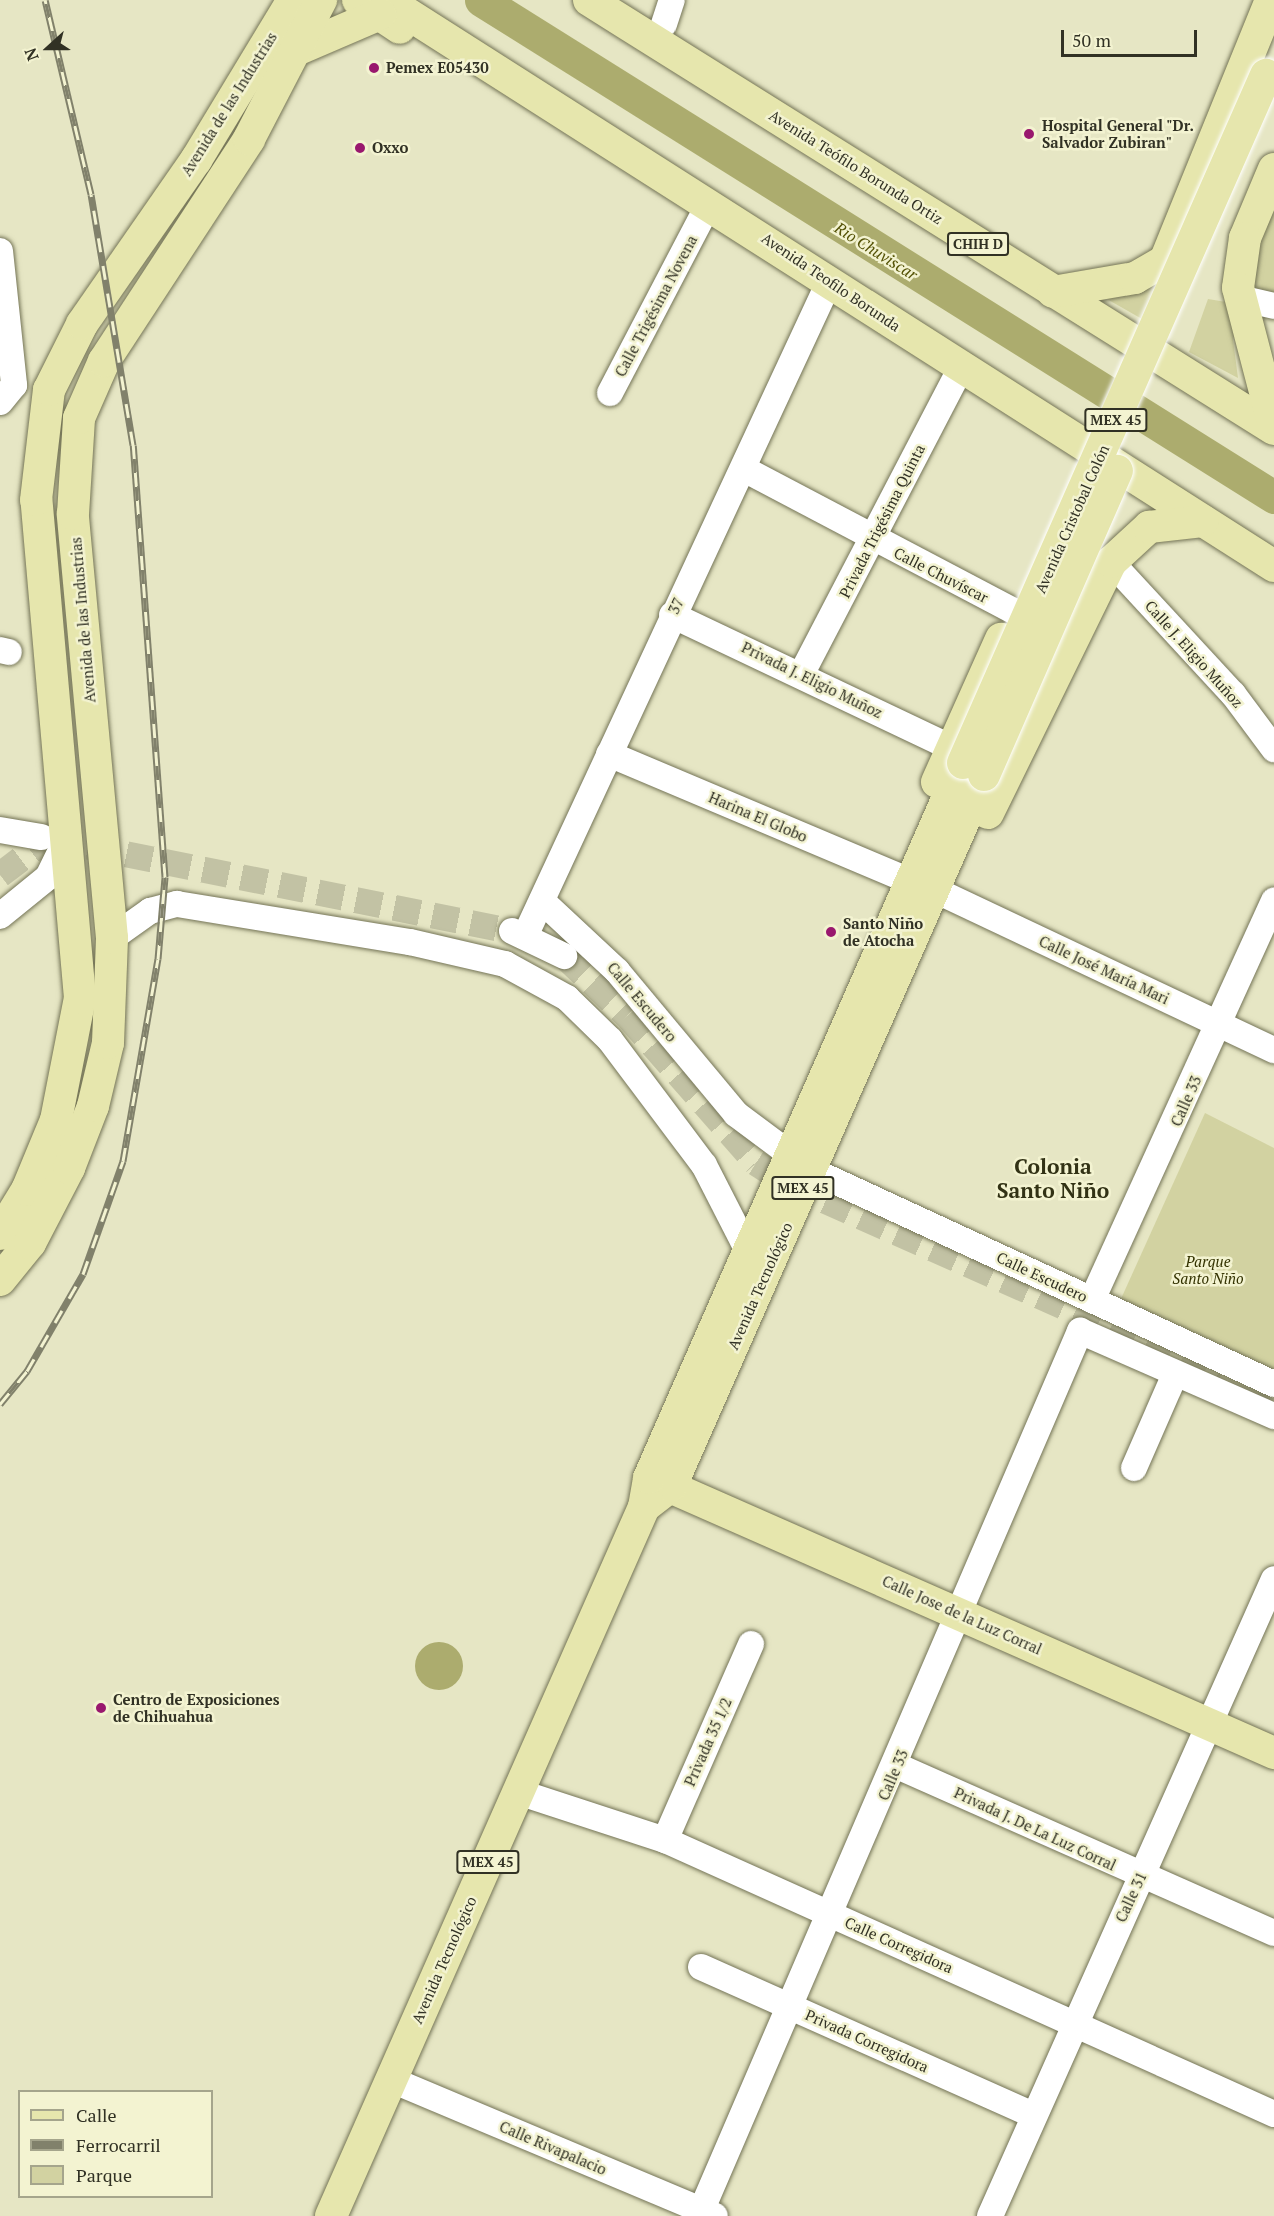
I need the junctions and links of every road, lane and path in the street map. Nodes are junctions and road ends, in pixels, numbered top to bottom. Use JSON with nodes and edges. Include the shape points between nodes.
{"nodes":[{"id":1,"x":321,"y":0,"type":"edge"},
{"id":2,"x":590,"y":0,"type":"edge"},
{"id":3,"x":629,"y":0,"type":"edge"},
{"id":4,"x":1272,"y":0,"type":"edge"},
{"id":5,"x":288,"y":4,"type":"edge"},
{"id":6,"x":379,"y":7,"type":"edge"},
{"id":7,"x":668,"y":12,"type":"edge"},
{"id":8,"x":294,"y":51,"type":"junction"},
{"id":9,"x":1270,"y":65,"type":"edge"},
{"id":10,"x":1274,"y":113,"type":"edge"},
{"id":11,"x":778,"y":117,"type":"junction"},
{"id":12,"x":1274,"y":169,"type":"edge"},
{"id":13,"x":701,"y":219,"type":"junction"},
{"id":14,"x":793,"y":256,"type":"junction"},
{"id":15,"x":1,"y":264,"type":"edge"},
{"id":16,"x":830,"y":280,"type":"junction"},
{"id":17,"x":1053,"y":292,"type":"junction"},
{"id":18,"x":1240,"y":298,"type":"junction"},
{"id":19,"x":1274,"y":306,"type":"edge"},
{"id":20,"x":960,"y":369,"type":"junction"},
{"id":21,"x":610,"y":393,"type":"dead end"},
{"id":22,"x":0,"y":402,"type":"edge"},
{"id":23,"x":1274,"y":427,"type":"edge"},
{"id":24,"x":1085,"y":445,"type":"junction"},
{"id":25,"x":744,"y":469,"type":"junction"},
{"id":26,"x":1203,"y":520,"type":"junction"},
{"id":27,"x":872,"y":541,"type":"junction"},
{"id":28,"x":1111,"y":562,"type":"junction"},
{"id":29,"x":1274,"y":567,"type":"edge"},
{"id":30,"x":1013,"y":611,"type":"junction"},
{"id":31,"x":672,"y":615,"type":"junction"},
{"id":32,"x":802,"y":673,"type":"junction"},
{"id":33,"x":1274,"y":749,"type":"edge"},
{"id":34,"x":609,"y":754,"type":"junction"},
{"id":35,"x":966,"y":762,"type":"junction"},
{"id":36,"x":0,"y":830,"type":"edge"},
{"id":37,"x":55,"y":835,"type":"junction"},
{"id":38,"x":924,"y":877,"type":"junction"},
{"id":39,"x":1274,"y":900,"type":"edge"},
{"id":40,"x":542,"y":901,"type":"junction"},
{"id":41,"x":0,"y":916,"type":"edge"},
{"id":42,"x":112,"y":938,"type":"junction"},
{"id":43,"x":564,"y":956,"type":"tunnel mouth"},
{"id":44,"x":1221,"y":1024,"type":"junction"},
{"id":45,"x":1274,"y":1050,"type":"edge"},
{"id":46,"x":801,"y":1163,"type":"junction"},
{"id":47,"x":0,"y":1234,"type":"edge"},
{"id":48,"x":748,"y":1251,"type":"junction"},
{"id":49,"x":0,"y":1280,"type":"edge"},
{"id":50,"x":1092,"y":1300,"type":"junction"},
{"id":51,"x":1175,"y":1374,"type":"junction"},
{"id":52,"x":1220,"y":1376,"type":"tunnel mouth"},
{"id":53,"x":1274,"y":1384,"type":"edge"},
{"id":54,"x":1274,"y":1401,"type":"edge"},
{"id":55,"x":1274,"y":1416,"type":"edge"},
{"id":56,"x":1134,"y":1468,"type":"dead end"},
{"id":57,"x":655,"y":1490,"type":"junction"},
{"id":58,"x":1274,"y":1579,"type":"edge"},
{"id":59,"x":961,"y":1615,"type":"junction"},
{"id":60,"x":751,"y":1644,"type":"dead end"},
{"id":61,"x":1210,"y":1725,"type":"junction"},
{"id":62,"x":1274,"y":1753,"type":"edge"},
{"id":63,"x":897,"y":1766,"type":"junction"},
{"id":64,"x":518,"y":1792,"type":"junction"},
{"id":65,"x":665,"y":1840,"type":"junction"},
{"id":66,"x":1140,"y":1877,"type":"junction"},
{"id":67,"x":832,"y":1915,"type":"junction"},
{"id":68,"x":1274,"y":1932,"type":"edge"},
{"id":69,"x":701,"y":1966,"type":"dead end"},
{"id":70,"x":792,"y":2008,"type":"junction"},
{"id":71,"x":1074,"y":2022,"type":"junction"},
{"id":72,"x":392,"y":2080,"type":"junction"},
{"id":73,"x":1274,"y":2114,"type":"edge"},
{"id":74,"x":1034,"y":2115,"type":"junction"},
{"id":75,"x":705,"y":2214,"type":"edge"},
{"id":76,"x":331,"y":2216,"type":"edge"},
{"id":77,"x":990,"y":2216,"type":"edge"}],
"edges":[{"from":1,"to":8,"type":"main road","name":"Avenida de las Industrias"},
{"from":2,"to":11,"type":"main road","name":"Avenida Teófilo Borunda Ortiz","number":"CHIH D"},
{"from":3,"to":7,"type":"main road"},
{"from":4,"to":17,"type":"main road","via":[[1165,261],[1141,277]]},
{"from":5,"to":37,"type":"main road","name":"Avenida de las Industrias","via":[[196,160],[82,324],[49,390],[36,500]]},
{"from":6,"to":8,"type":"main road"},
{"from":6,"to":13,"type":"main road"},
{"from":6,"to":14,"type":"main road","name":"Avenida Teofilo Borunda"},
{"from":7,"to":11,"type":"main road"},
{"from":8,"to":42,"type":"main road","name":"Avenida de las Industrias","via":[[249,139],[104,360],[79,418],[74,514]]},
{"from":9,"to":35,"type":"main road","name":"Avenida Cristobal Colón","number":"MEX 45","bridge":true},
{"from":10,"to":35,"type":"main road","name":"Avenida Cristobal Colón","number":"MEX 45","bridge":true},
{"from":11,"to":17,"type":"main road","name":"Avenida Teófilo Borunda Ortiz","number":"CHIH D"},
{"from":12,"to":18,"type":"main road","via":[[1245,238]]},
{"from":13,"to":14,"type":"main road","via":[[758,249]]},
{"from":13,"to":21,"type":"street","name":"Calle Trigésima Novena"},
{"from":14,"to":16,"type":"main road","name":"Avenida Teofilo Borunda"},
{"from":15,"to":22,"type":"street","via":[[14,386]]},
{"from":16,"to":20,"type":"main road","name":"Avenida Teofilo Borunda"},
{"from":16,"to":25,"type":"street","name":"37"},
{"from":17,"to":23,"type":"main road","name":"Avenida Teófilo Borunda Ortiz","number":"CHIH D"},
{"from":18,"to":19,"type":"street"},
{"from":18,"to":23,"type":"main road"},
{"from":20,"to":24,"type":"main road","name":"Avenida Teofilo Borunda"},
{"from":20,"to":27,"type":"street","name":"Privada Trigésima Quinta"},
{"from":24,"to":26,"type":"main road","name":"Avenida Teofilo Borunda"},
{"from":24,"to":30,"type":"main road"},
{"from":25,"to":27,"type":"street","name":"Calle Chuvíscar"},
{"from":25,"to":31,"type":"street","name":"37"},
{"from":26,"to":28,"type":"main road","via":[[1149,527]]},
{"from":26,"to":29,"type":"main road","name":"Avenida Teofilo Borunda"},
{"from":27,"to":30,"type":"street","name":"Calle Chuvíscar"},
{"from":27,"to":32,"type":"street","name":"Privada Trigésima Quinta"},
{"from":28,"to":33,"type":"street","name":"Calle J. Eligio Muñoz","via":[[1233,694]]},
{"from":28,"to":38,"type":"main road","via":[[977,835]]},
{"from":30,"to":35,"type":"main road"},
{"from":31,"to":32,"type":"street","name":"Privada J. Eligio Muñoz"},
{"from":31,"to":34,"type":"street","name":"37"},
{"from":32,"to":35,"type":"street","name":"Privada J. Eligio Muñoz"},
{"from":34,"to":38,"type":"street","name":"Harina El Globo"},
{"from":34,"to":40,"type":"street","name":"37"},
{"from":35,"to":38,"type":"main road","name":"Avenida Cristobal Colón","number":"MEX 45"},
{"from":35,"to":38,"type":"main road","via":[[918,824]]},
{"from":36,"to":37,"type":"street"},
{"from":37,"to":41,"type":"street","via":[[48,877]]},
{"from":37,"to":47,"type":"main road","name":"Avenida de las Industrias","via":[[80,998],[74,1045],[56,1120],[27,1190]]},
{"from":38,"to":44,"type":"street","name":"Calle José María Mari"},
{"from":38,"to":46,"type":"main road","name":"Avenida Tecnológico","number":"MEX 45"},
{"from":39,"to":44,"type":"street","name":"Calle 33"},
{"from":40,"to":43,"type":"street","name":"37","via":[[519,932]]},
{"from":40,"to":46,"type":"street","name":"Calle Escudero","via":[[617,971],[736,1114]]},
{"from":42,"to":48,"type":"street","via":[[150,911],[177,904],[410,942],[505,964],[567,998],[609,1040],[704,1165]]},
{"from":42,"to":49,"type":"main road","name":"Avenida de las Industrias","via":[[108,1042],[93,1106],[47,1212]]},
{"from":44,"to":45,"type":"street","name":"Calle José María Mari"},
{"from":44,"to":50,"type":"street","name":"Calle 33"},
{"from":46,"to":48,"type":"main road","name":"Avenida Tecnológico","number":"MEX 45"},
{"from":46,"to":50,"type":"street","name":"Calle Escudero"},
{"from":46,"to":57,"type":"main road","name":"Avenida Tecnológico","number":"MEX 45"},
{"from":48,"to":57,"type":"main road","name":"Avenida Tecnológico","number":"MEX 45"},
{"from":50,"to":53,"type":"street","name":"Calle Escudero"},
{"from":51,"to":55,"type":"street"},
{"from":51,"to":56,"type":"street"},
{"from":51,"to":59,"type":"street","name":"Calle 33","via":[[1080,1331]]},
{"from":52,"to":54,"type":"street"},
{"from":57,"to":59,"type":"main road","name":"Calle Jose de la Luz Corral"},
{"from":57,"to":64,"type":"main road","name":"Avenida Tecnológico","number":"MEX 45"},
{"from":58,"to":61,"type":"street","name":"Calle 31"},
{"from":59,"to":61,"type":"main road","name":"Calle Jose de la Luz Corral"},
{"from":59,"to":63,"type":"street","name":"Calle 33"},
{"from":60,"to":65,"type":"street","name":"Privada 35 1/2"},
{"from":61,"to":62,"type":"main road","name":"Calle Jose de la Luz Corral"},
{"from":61,"to":66,"type":"street","name":"Calle 31"},
{"from":63,"to":66,"type":"street","name":"Privada J. De La Luz Corral"},
{"from":63,"to":67,"type":"street","name":"Calle 33"},
{"from":64,"to":65,"type":"street","name":"Calle Corregidora"},
{"from":64,"to":72,"type":"main road","name":"Avenida Tecnológico","number":"MEX 45"},
{"from":65,"to":67,"type":"street","name":"Calle Corregidora"},
{"from":66,"to":68,"type":"street","name":"Privada J. De La Luz Corral"},
{"from":66,"to":71,"type":"street","name":"Calle 31"},
{"from":67,"to":70,"type":"street","name":"Calle 33"},
{"from":67,"to":71,"type":"street","name":"Calle Corregidora"},
{"from":69,"to":70,"type":"street","name":"Privada Corregidora"},
{"from":70,"to":74,"type":"street","name":"Privada Corregidora"},
{"from":70,"to":75,"type":"street","name":"Calle 33"},
{"from":71,"to":73,"type":"street","name":"Calle Corregidora"},
{"from":71,"to":74,"type":"street","name":"Calle 31"},
{"from":72,"to":75,"type":"street","name":"Calle Rivapalacio"},
{"from":72,"to":76,"type":"main road","name":"Avenida Tecnológico","number":"MEX 45"},
{"from":74,"to":77,"type":"street","name":"Calle 31"}]}
